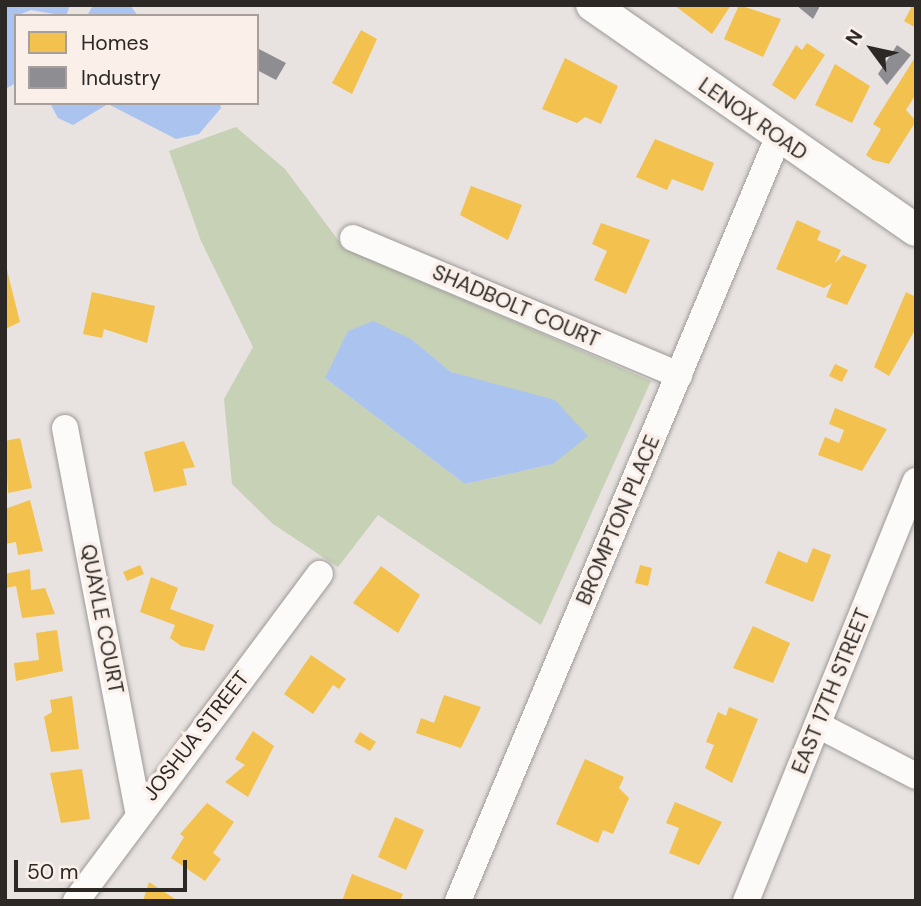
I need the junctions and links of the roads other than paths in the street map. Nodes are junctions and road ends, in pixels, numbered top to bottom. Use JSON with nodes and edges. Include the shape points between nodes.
{"nodes":[{"id":1,"x":592,"y":5,"type":"edge"},
{"id":2,"x":778,"y":138,"type":"junction"},
{"id":3,"x":916,"y":230,"type":"edge"},
{"id":4,"x":353,"y":237,"type":"dead end"},
{"id":5,"x":679,"y":375,"type":"junction"},
{"id":6,"x":65,"y":428,"type":"dead end"},
{"id":7,"x":916,"y":481,"type":"edge"},
{"id":8,"x":320,"y":574,"type":"dead end"},
{"id":9,"x":818,"y":725,"type":"junction"},
{"id":10,"x":916,"y":776,"type":"edge"},
{"id":11,"x":138,"y":811,"type":"junction"},
{"id":12,"x":76,"y":901,"type":"edge"},
{"id":13,"x":458,"y":901,"type":"edge"},
{"id":14,"x":746,"y":901,"type":"edge"}],
"edges":[{"from":1,"to":2,"type":"street","name":"LENOX ROAD"},
{"from":2,"to":3,"type":"street","name":"LENOX ROAD"},
{"from":2,"to":5,"type":"street","name":"BROMPTON PLACE"},
{"from":4,"to":5,"type":"street","name":"SHADBOLT COURT"},
{"from":5,"to":13,"type":"street","name":"BROMPTON PLACE"},
{"from":6,"to":11,"type":"street","name":"QUAYLE COURT"},
{"from":7,"to":9,"type":"street","name":"EAST 17TH STREET"},
{"from":8,"to":11,"type":"street","name":"JOSHUA STREET"},
{"from":9,"to":10,"type":"street"},
{"from":9,"to":14,"type":"street","name":"EAST 17TH STREET"},
{"from":11,"to":12,"type":"street","name":"JOSHUA STREET"}]}
